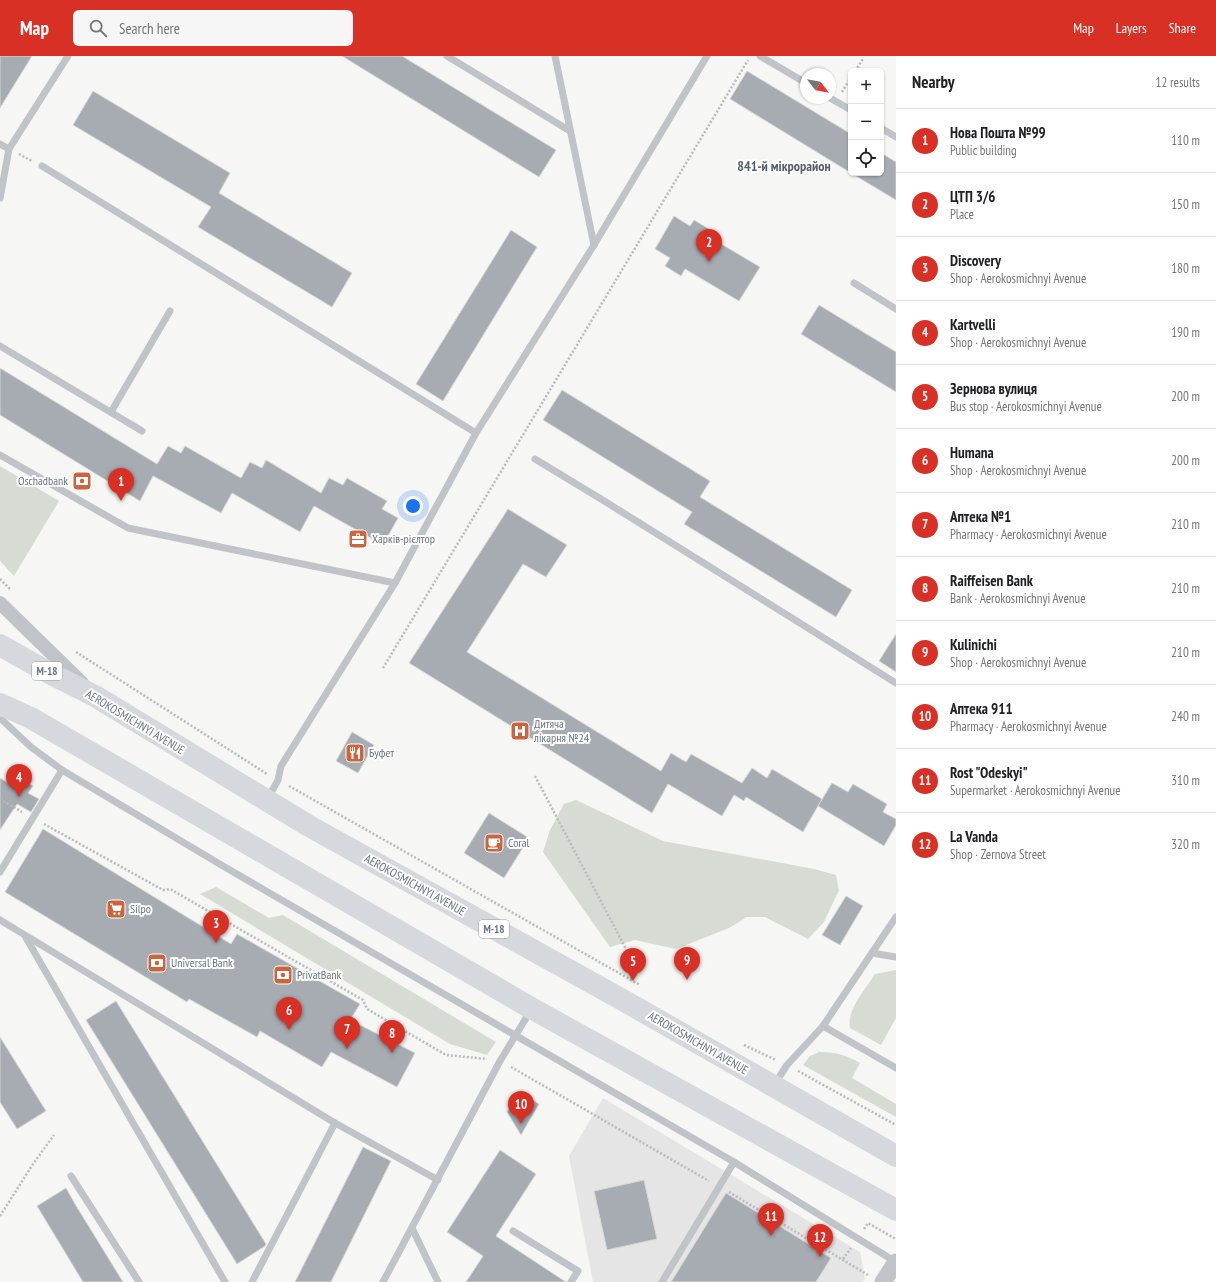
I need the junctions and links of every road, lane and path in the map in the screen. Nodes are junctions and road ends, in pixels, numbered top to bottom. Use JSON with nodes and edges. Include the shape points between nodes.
{"nodes":[{"id":1,"x":68,"y":56,"type":"edge"},
{"id":2,"x":447,"y":56,"type":"edge"},
{"id":3,"x":555,"y":56,"type":"edge"},
{"id":4,"x":707,"y":56,"type":"edge"},
{"id":5,"x":750,"y":56,"type":"edge"},
{"id":6,"x":760,"y":56,"type":"edge"},
{"id":7,"x":863,"y":59,"type":"dead end"},
{"id":8,"x":857,"y":68,"type":"edge"},
{"id":9,"x":800,"y":79,"type":"edge"},
{"id":10,"x":848,"y":82,"type":"edge"},
{"id":11,"x":840,"y":94,"type":"dead end"},
{"id":12,"x":836,"y":101,"type":"edge"},
{"id":13,"x":848,"y":108,"type":"edge"},
{"id":14,"x":884,"y":130,"type":"edge"},
{"id":15,"x":570,"y":131,"type":"junction"},
{"id":16,"x":896,"y":138,"type":"edge"},
{"id":17,"x":0,"y":144,"type":"edge"},
{"id":18,"x":9,"y":149,"type":"junction"},
{"id":19,"x":42,"y":166,"type":"joint"},
{"id":20,"x":0,"y":198,"type":"edge"},
{"id":21,"x":594,"y":245,"type":"junction"},
{"id":22,"x":854,"y":283,"type":"dead end"},
{"id":23,"x":896,"y":309,"type":"edge"},
{"id":24,"x":170,"y":311,"type":"dead end"},
{"id":25,"x":0,"y":346,"type":"edge"},
{"id":26,"x":111,"y":412,"type":"junction"},
{"id":27,"x":142,"y":431,"type":"dead end"},
{"id":28,"x":476,"y":433,"type":"junction"},
{"id":29,"x":0,"y":455,"type":"edge"},
{"id":30,"x":534,"y":459,"type":"dead end"},
{"id":31,"x":0,"y":579,"type":"edge"},
{"id":32,"x":395,"y":583,"type":"junction"},
{"id":33,"x":14,"y":593,"type":"dead end"},
{"id":34,"x":0,"y":603,"type":"edge"},
{"id":35,"x":0,"y":645,"type":"edge"},
{"id":36,"x":72,"y":649,"type":"dead end"},
{"id":37,"x":383,"y":668,"type":"dead end"},
{"id":38,"x":896,"y":683,"type":"edge"},
{"id":39,"x":95,"y":696,"type":"junction"},
{"id":40,"x":0,"y":704,"type":"edge"},
{"id":41,"x":0,"y":718,"type":"edge"},
{"id":42,"x":62,"y":770,"type":"junction"},
{"id":43,"x":535,"y":776,"type":"dead end"},
{"id":44,"x":278,"y":780,"type":"junction"},
{"id":45,"x":0,"y":799,"type":"edge"},
{"id":46,"x":266,"y":801,"type":"junction"},
{"id":47,"x":33,"y":818,"type":"junction"},
{"id":48,"x":0,"y":872,"type":"edge"},
{"id":49,"x":896,"y":917,"type":"edge"},
{"id":50,"x":0,"y":920,"type":"edge"},
{"id":51,"x":25,"y":935,"type":"junction"},
{"id":52,"x":872,"y":953,"type":"junction"},
{"id":53,"x":896,"y":957,"type":"edge"},
{"id":54,"x":632,"y":981,"type":"junction"},
{"id":55,"x":646,"y":989,"type":"dead end"},
{"id":56,"x":531,"y":1008,"type":"junction"},
{"id":57,"x":822,"y":1026,"type":"junction"},
{"id":58,"x":515,"y":1035,"type":"junction"},
{"id":59,"x":741,"y":1043,"type":"dead end"},
{"id":60,"x":500,"y":1061,"type":"junction"},
{"id":61,"x":787,"y":1065,"type":"junction"},
{"id":62,"x":896,"y":1068,"type":"edge"},
{"id":63,"x":773,"y":1086,"type":"junction"},
{"id":64,"x":335,"y":1123,"type":"junction"},
{"id":65,"x":896,"y":1125,"type":"edge"},
{"id":66,"x":54,"y":1135,"type":"dead end"},
{"id":67,"x":896,"y":1156,"type":"edge"},
{"id":68,"x":734,"y":1162,"type":"junction"},
{"id":69,"x":72,"y":1176,"type":"dead end"},
{"id":70,"x":438,"y":1180,"type":"junction"},
{"id":71,"x":719,"y":1186,"type":"junction"},
{"id":72,"x":896,"y":1210,"type":"edge"},
{"id":73,"x":0,"y":1216,"type":"edge"},
{"id":74,"x":412,"y":1228,"type":"junction"},
{"id":75,"x":513,"y":1231,"type":"dead end"},
{"id":76,"x":896,"y":1262,"type":"edge"},
{"id":77,"x":878,"y":1280,"type":"edge"},
{"id":78,"x":139,"y":1282,"type":"edge"},
{"id":79,"x":225,"y":1282,"type":"edge"},
{"id":80,"x":252,"y":1282,"type":"edge"},
{"id":81,"x":383,"y":1282,"type":"edge"},
{"id":82,"x":438,"y":1282,"type":"edge"},
{"id":83,"x":571,"y":1282,"type":"edge"},
{"id":84,"x":662,"y":1282,"type":"edge"}],
"edges":[{"from":1,"to":18,"type":"lane"},
{"from":2,"to":15,"type":"lane"},
{"from":3,"to":15,"type":"lane"},
{"from":4,"to":21,"type":"lane"},
{"from":5,"to":37,"type":"path"},
{"from":6,"to":9,"type":"lane"},
{"from":7,"to":8,"type":"path"},
{"from":10,"to":11,"type":"path"},
{"from":12,"to":13,"type":"lane"},
{"from":14,"to":16,"type":"lane"},
{"from":15,"to":21,"type":"lane"},
{"from":17,"to":18,"type":"lane"},
{"from":18,"to":19,"type":"path"},
{"from":18,"to":20,"type":"lane"},
{"from":19,"to":28,"type":"lane"},
{"from":21,"to":28,"type":"lane"},
{"from":22,"to":23,"type":"lane"},
{"from":24,"to":26,"type":"lane"},
{"from":25,"to":26,"type":"lane"},
{"from":26,"to":27,"type":"lane"},
{"from":28,"to":32,"type":"lane"},
{"from":29,"to":32,"type":"lane","via":[[128,528]]},
{"from":30,"to":38,"type":"lane"},
{"from":31,"to":33,"type":"path"},
{"from":32,"to":44,"type":"lane","via":[[281,766]]},
{"from":34,"to":39,"type":"street"},
{"from":35,"to":39,"type":"main road","name":"AEROKOSMICHNYI AVENUE","number":"М-18"},
{"from":36,"to":44,"type":"path"},
{"from":39,"to":46,"type":"main road","name":"AEROKOSMICHNYI AVENUE","number":"М-18"},
{"from":40,"to":56,"type":"main road","via":[[31,718]]},
{"from":41,"to":42,"type":"lane","via":[[31,747]]},
{"from":42,"to":47,"type":"lane"},
{"from":42,"to":58,"type":"lane"},
{"from":43,"to":54,"type":"path","via":[[626,949]]},
{"from":44,"to":46,"type":"lane"},
{"from":44,"to":54,"type":"path"},
{"from":45,"to":47,"type":"path"},
{"from":46,"to":63,"type":"main road","name":"AEROKOSMICHNYI AVENUE","number":"М-18"},
{"from":47,"to":48,"type":"lane"},
{"from":47,"to":60,"type":"path","via":[[163,890],[170,889],[363,1000],[367,1009],[446,1055]]},
{"from":49,"to":52,"type":"lane"},
{"from":50,"to":51,"type":"lane"},
{"from":51,"to":64,"type":"lane"},
{"from":51,"to":79,"type":"lane"},
{"from":52,"to":53,"type":"lane"},
{"from":52,"to":57,"type":"lane"},
{"from":54,"to":55,"type":"path"},
{"from":56,"to":58,"type":"lane"},
{"from":56,"to":72,"type":"main road"},
{"from":57,"to":61,"type":"lane"},
{"from":57,"to":62,"type":"lane"},
{"from":58,"to":60,"type":"lane"},
{"from":58,"to":68,"type":"lane"},
{"from":59,"to":61,"type":"path"},
{"from":60,"to":70,"type":"lane"},
{"from":60,"to":71,"type":"path"},
{"from":61,"to":63,"type":"lane"},
{"from":61,"to":65,"type":"path"},
{"from":63,"to":67,"type":"main road","name":"AEROKOSMICHNYI AVENUE","number":"М-18"},
{"from":64,"to":70,"type":"lane"},
{"from":64,"to":80,"type":"lane"},
{"from":66,"to":73,"type":"path"},
{"from":68,"to":71,"type":"lane"},
{"from":68,"to":76,"type":"lane"},
{"from":69,"to":78,"type":"lane"},
{"from":70,"to":74,"type":"lane"},
{"from":71,"to":77,"type":"path"},
{"from":71,"to":84,"type":"lane"},
{"from":74,"to":81,"type":"lane"},
{"from":74,"to":82,"type":"lane"},
{"from":75,"to":83,"type":"lane","via":[[578,1271]]},
{"from":76,"to":77,"type":"street"}]}
